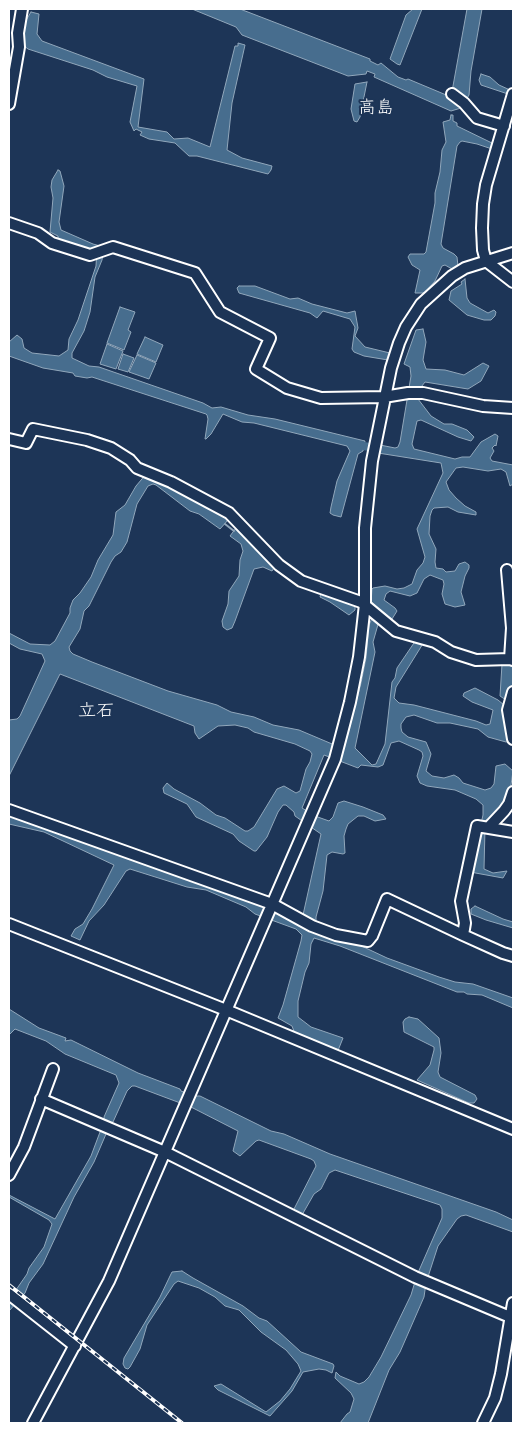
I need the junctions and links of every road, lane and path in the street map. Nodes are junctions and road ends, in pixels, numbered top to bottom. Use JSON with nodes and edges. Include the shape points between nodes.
{"nodes":[{"id":1,"x":22,"y":9,"type":"edge"},
{"id":2,"x":452,"y":94,"type":"dead end"},
{"id":3,"x":513,"y":94,"type":"edge"},
{"id":4,"x":9,"y":104,"type":"edge"},
{"id":5,"x":504,"y":126,"type":"junction"},
{"id":6,"x":9,"y":222,"type":"edge"},
{"id":7,"x":513,"y":253,"type":"edge"},
{"id":8,"x":486,"y":260,"type":"junction"},
{"id":9,"x":513,"y":282,"type":"edge"},
{"id":10,"x":384,"y":397,"type":"junction"},
{"id":11,"x":513,"y":408,"type":"edge"},
{"id":12,"x":9,"y":439,"type":"edge"},
{"id":13,"x":507,"y":570,"type":"dead end"},
{"id":14,"x":365,"y":604,"type":"junction"},
{"id":15,"x":511,"y":659,"type":"edge"},
{"id":16,"x":513,"y":692,"type":"edge"},
{"id":17,"x":513,"y":739,"type":"edge"},
{"id":18,"x":513,"y":792,"type":"edge"},
{"id":19,"x":9,"y":810,"type":"edge"},
{"id":20,"x":489,"y":827,"type":"junction"},
{"id":21,"x":513,"y":832,"type":"edge"},
{"id":22,"x":272,"y":904,"type":"junction"},
{"id":23,"x":9,"y":924,"type":"edge"},
{"id":24,"x":463,"y":935,"type":"junction"},
{"id":25,"x":513,"y":956,"type":"edge"},
{"id":26,"x":226,"y":1010,"type":"junction"},
{"id":27,"x":53,"y":1069,"type":"dead end"},
{"id":28,"x":41,"y":1099,"type":"junction"},
{"id":29,"x":513,"y":1129,"type":"edge"},
{"id":30,"x":165,"y":1152,"type":"junction"},
{"id":31,"x":9,"y":1175,"type":"edge"},
{"id":32,"x":9,"y":1294,"type":"edge"},
{"id":33,"x":513,"y":1303,"type":"edge"},
{"id":34,"x":510,"y":1317,"type":"junction"},
{"id":35,"x":75,"y":1346,"type":"junction"},
{"id":36,"x":33,"y":1423,"type":"edge"},
{"id":37,"x":483,"y":1423,"type":"edge"}],
"edges":[{"from":1,"to":4,"type":"street"},
{"from":2,"to":5,"type":"street","via":[[477,118]]},
{"from":3,"to":5,"type":"street"},
{"from":5,"to":8,"type":"street","via":[[483,204],[482,250]]},
{"from":6,"to":10,"type":"street","via":[[38,233],[52,243],[90,256],[113,247],[195,274],[220,312],[270,338],[256,369],[287,388],[321,398]]},
{"from":7,"to":8,"type":"street"},
{"from":8,"to":9,"type":"street"},
{"from":8,"to":10,"type":"street","via":[[452,276],[422,304],[399,343]]},
{"from":10,"to":11,"type":"street","via":[[420,394]]},
{"from":10,"to":14,"type":"street","via":[[372,461],[366,528]]},
{"from":12,"to":14,"type":"street","via":[[26,443],[33,429],[111,448],[136,468],[171,482],[229,513],[278,565],[301,581]]},
{"from":13,"to":15,"type":"street"},
{"from":14,"to":15,"type":"street","via":[[396,631],[435,642],[451,652],[476,660]]},
{"from":14,"to":22,"type":"street","via":[[359,657],[335,759]]},
{"from":16,"to":17,"type":"street","via":[[508,710]]},
{"from":18,"to":20,"type":"street","via":[[504,811]]},
{"from":19,"to":22,"type":"street"},
{"from":20,"to":21,"type":"street"},
{"from":20,"to":24,"type":"street","via":[[477,826],[461,902],[465,923]]},
{"from":22,"to":24,"type":"street","via":[[312,926],[368,941],[387,899]]},
{"from":22,"to":26,"type":"street"},
{"from":23,"to":26,"type":"street"},
{"from":24,"to":25,"type":"street"},
{"from":26,"to":29,"type":"street"},
{"from":26,"to":30,"type":"street"},
{"from":27,"to":28,"type":"street"},
{"from":28,"to":30,"type":"street"},
{"from":28,"to":31,"type":"street","via":[[24,1147]]},
{"from":30,"to":34,"type":"street","via":[[415,1277]]},
{"from":30,"to":35,"type":"street","via":[[109,1281]]},
{"from":32,"to":35,"type":"street"},
{"from":33,"to":34,"type":"street"},
{"from":34,"to":37,"type":"street","via":[[495,1398]]},
{"from":35,"to":36,"type":"street"}]}
